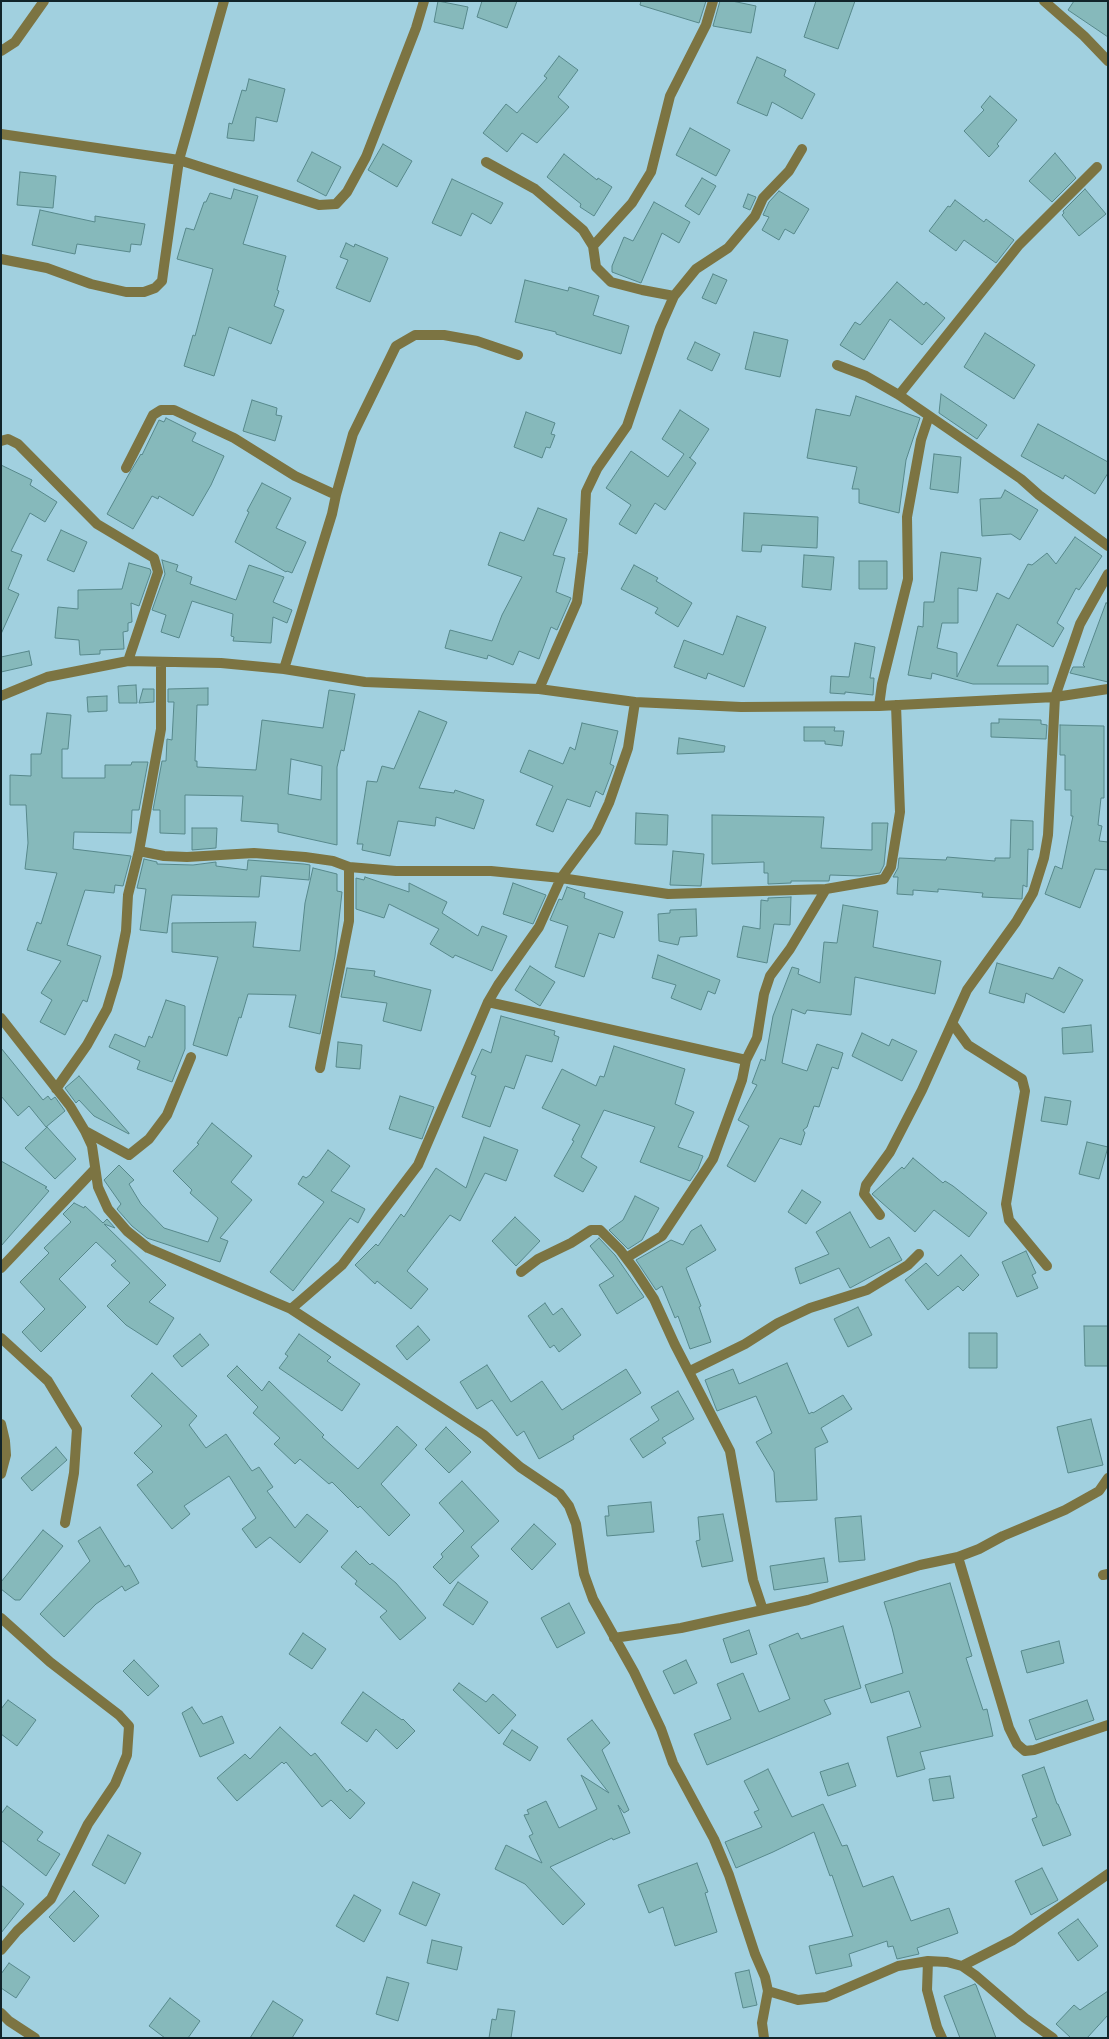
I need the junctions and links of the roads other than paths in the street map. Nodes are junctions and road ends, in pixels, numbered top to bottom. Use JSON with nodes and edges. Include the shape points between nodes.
{"nodes":[{"id":1,"x":44,"y":1,"type":"edge"},
{"id":2,"x":224,"y":1,"type":"edge"},
{"id":3,"x":424,"y":1,"type":"edge"},
{"id":4,"x":713,"y":1,"type":"edge"},
{"id":5,"x":1044,"y":1,"type":"edge"},
{"id":6,"x":1,"y":51,"type":"edge"},
{"id":7,"x":1108,"y":61,"type":"edge"},
{"id":8,"x":1,"y":134,"type":"edge"},
{"id":9,"x":802,"y":149,"type":"dead end"},
{"id":10,"x":179,"y":160,"type":"junction"},
{"id":11,"x":486,"y":162,"type":"dead end"},
{"id":12,"x":1097,"y":168,"type":"dead end"},
{"id":13,"x":593,"y":246,"type":"junction"},
{"id":14,"x":1,"y":260,"type":"edge"},
{"id":15,"x":674,"y":296,"type":"junction"},
{"id":16,"x":518,"y":355,"type":"dead end"},
{"id":17,"x":837,"y":365,"type":"dead end"},
{"id":18,"x":899,"y":395,"type":"junction"},
{"id":19,"x":929,"y":416,"type":"junction"},
{"id":20,"x":1,"y":441,"type":"edge"},
{"id":21,"x":126,"y":468,"type":"dead end"},
{"id":22,"x":336,"y":495,"type":"junction"},
{"id":23,"x":1108,"y":546,"type":"edge"},
{"id":24,"x":1108,"y":574,"type":"edge"},
{"id":25,"x":128,"y":661,"type":"junction"},
{"id":26,"x":161,"y":662,"type":"junction"},
{"id":27,"x":284,"y":669,"type":"junction"},
{"id":28,"x":540,"y":689,"type":"junction"},
{"id":29,"x":1108,"y":689,"type":"edge"},
{"id":30,"x":1,"y":696,"type":"edge"},
{"id":31,"x":1055,"y":696,"type":"junction"},
{"id":32,"x":634,"y":702,"type":"junction"},
{"id":33,"x":896,"y":705,"type":"junction"},
{"id":34,"x":879,"y":706,"type":"junction"},
{"id":35,"x":140,"y":851,"type":"junction"},
{"id":36,"x":349,"y":866,"type":"junction"},
{"id":37,"x":561,"y":878,"type":"junction"},
{"id":38,"x":826,"y":889,"type":"junction"},
{"id":39,"x":488,"y":1002,"type":"junction"},
{"id":40,"x":1,"y":1018,"type":"edge"},
{"id":41,"x":952,"y":1023,"type":"junction"},
{"id":42,"x":190,"y":1057,"type":"dead end"},
{"id":43,"x":746,"y":1060,"type":"junction"},
{"id":44,"x":320,"y":1068,"type":"dead end"},
{"id":45,"x":56,"y":1089,"type":"junction"},
{"id":46,"x":85,"y":1131,"type":"junction"},
{"id":47,"x":95,"y":1169,"type":"junction"},
{"id":48,"x":880,"y":1215,"type":"dead end"},
{"id":49,"x":919,"y":1254,"type":"dead end"},
{"id":50,"x":626,"y":1258,"type":"junction"},
{"id":51,"x":1047,"y":1266,"type":"dead end"},
{"id":52,"x":1,"y":1268,"type":"edge"},
{"id":53,"x":521,"y":1272,"type":"dead end"},
{"id":54,"x":291,"y":1309,"type":"junction"},
{"id":55,"x":1,"y":1338,"type":"edge"},
{"id":56,"x":690,"y":1371,"type":"junction"},
{"id":57,"x":1,"y":1424,"type":"edge"},
{"id":58,"x":1,"y":1474,"type":"edge"},
{"id":59,"x":1108,"y":1478,"type":"edge"},
{"id":60,"x":65,"y":1523,"type":"dead end"},
{"id":61,"x":958,"y":1557,"type":"junction"},
{"id":62,"x":763,"y":1610,"type":"junction"},
{"id":63,"x":1,"y":1618,"type":"edge"},
{"id":64,"x":614,"y":1638,"type":"junction"},
{"id":65,"x":1108,"y":1725,"type":"edge"},
{"id":66,"x":1108,"y":1874,"type":"edge"},
{"id":67,"x":1,"y":1950,"type":"edge"},
{"id":68,"x":928,"y":1961,"type":"junction"},
{"id":69,"x":962,"y":1966,"type":"junction"},
{"id":70,"x":768,"y":1991,"type":"junction"},
{"id":71,"x":1,"y":2013,"type":"edge"},
{"id":72,"x":33,"y":2037,"type":"edge"},
{"id":73,"x":764,"y":2038,"type":"edge"},
{"id":74,"x":942,"y":2038,"type":"edge"},
{"id":75,"x":1052,"y":2038,"type":"edge"}],
"edges":[{"from":1,"to":6,"type":"street","via":[[15,42]]},
{"from":2,"to":10,"type":"street"},
{"from":3,"to":10,"type":"street","via":[[366,157],[347,192],[336,204],[319,205]]},
{"from":4,"to":13,"type":"street","via":[[706,25],[670,96],[651,172],[632,203]]},
{"from":5,"to":7,"type":"street"},
{"from":8,"to":10,"type":"street"},
{"from":9,"to":15,"type":"street","via":[[789,171],[764,198],[728,248],[696,269]]},
{"from":10,"to":14,"type":"street","via":[[162,281],[155,288],[126,292],[91,284],[48,268]]},
{"from":11,"to":13,"type":"street","via":[[535,189],[583,230]]},
{"from":12,"to":18,"type":"street","via":[[1019,245]]},
{"from":13,"to":15,"type":"street","via":[[596,268],[612,282]]},
{"from":15,"to":28,"type":"street","via":[[627,426],[597,469],[586,492],[577,602]]},
{"from":16,"to":22,"type":"street","via":[[477,341],[444,335],[415,335],[396,346],[353,434]]},
{"from":17,"to":18,"type":"street","via":[[866,376]]},
{"from":18,"to":19,"type":"street"},
{"from":19,"to":23,"type":"street","via":[[1021,479]]},
{"from":19,"to":34,"type":"street","via":[[921,440],[907,517],[908,579]]},
{"from":20,"to":25,"type":"street","via":[[8,439],[18,444],[97,524],[154,558],[158,572]]},
{"from":21,"to":22,"type":"street","via":[[153,415],[161,410],[174,410],[234,438],[295,476]]},
{"from":22,"to":27,"type":"street"},
{"from":24,"to":31,"type":"street","via":[[1080,624]]},
{"from":25,"to":26,"type":"street"},
{"from":25,"to":30,"type":"street","via":[[47,677]]},
{"from":26,"to":27,"type":"street"},
{"from":26,"to":35,"type":"street","via":[[162,729]]},
{"from":27,"to":28,"type":"street","via":[[366,682]]},
{"from":28,"to":32,"type":"street"},
{"from":29,"to":31,"type":"street"},
{"from":31,"to":33,"type":"street"},
{"from":31,"to":41,"type":"street","via":[[1052,781],[1044,858],[1033,893],[967,990]]},
{"from":32,"to":34,"type":"street","via":[[741,707]]},
{"from":32,"to":37,"type":"street","via":[[628,748],[609,803],[596,831]]},
{"from":33,"to":34,"type":"street"},
{"from":33,"to":38,"type":"street","via":[[900,812],[891,867],[884,878]]},
{"from":35,"to":36,"type":"street","via":[[187,857],[279,855]]},
{"from":35,"to":45,"type":"street","via":[[128,895],[126,931],[107,1009]]},
{"from":36,"to":37,"type":"street","via":[[396,872],[492,871]]},
{"from":36,"to":44,"type":"street","via":[[349,921]]},
{"from":37,"to":38,"type":"street","via":[[668,894]]},
{"from":37,"to":39,"type":"street","via":[[539,927]]},
{"from":38,"to":43,"type":"street","via":[[770,976],[757,1038]]},
{"from":39,"to":43,"type":"street"},
{"from":39,"to":54,"type":"street","via":[[418,1165],[342,1265]]},
{"from":40,"to":45,"type":"street"},
{"from":41,"to":48,"type":"street","via":[[890,1152],[866,1185],[864,1194]]},
{"from":41,"to":51,"type":"street","via":[[968,1045],[1022,1079],[1025,1091],[1006,1204],[1009,1220]]},
{"from":42,"to":46,"type":"street","via":[[167,1115],[149,1139],[129,1155]]},
{"from":43,"to":50,"type":"street","via":[[742,1080],[713,1159],[662,1236]]},
{"from":45,"to":46,"type":"street"},
{"from":46,"to":47,"type":"street","via":[[92,1146]]},
{"from":47,"to":52,"type":"street"},
{"from":47,"to":54,"type":"street","via":[[98,1187],[108,1209],[148,1248]]},
{"from":49,"to":56,"type":"street","via":[[908,1265],[867,1290],[778,1322],[745,1344]]},
{"from":50,"to":53,"type":"street","via":[[600,1230],[591,1230],[538,1258]]},
{"from":50,"to":56,"type":"street","via":[[654,1300]]},
{"from":54,"to":64,"type":"street","via":[[484,1435],[520,1467],[560,1494],[576,1524],[584,1574],[593,1599]]},
{"from":55,"to":60,"type":"street","via":[[48,1381],[77,1429],[74,1473]]},
{"from":56,"to":62,"type":"street","via":[[730,1450],[753,1580]]},
{"from":57,"to":58,"type":"street","via":[[6,1441]]},
{"from":59,"to":61,"type":"street","via":[[1099,1491],[1065,1510]]},
{"from":61,"to":62,"type":"street"},
{"from":61,"to":65,"type":"street","via":[[1008,1728],[1016,1744],[1025,1751],[1034,1750]]},
{"from":62,"to":64,"type":"street","via":[[681,1628]]},
{"from":63,"to":67,"type":"street","via":[[119,1715],[128,1726],[127,1756],[115,1784],[88,1824],[51,1899]]},
{"from":64,"to":70,"type":"street","via":[[634,1672],[673,1763],[714,1839]]},
{"from":66,"to":69,"type":"street","via":[[1013,1940]]},
{"from":68,"to":69,"type":"street"},
{"from":68,"to":70,"type":"street","via":[[898,1966],[826,1997],[798,2000]]},
{"from":68,"to":74,"type":"street","via":[[927,1990]]},
{"from":69,"to":75,"type":"street"},
{"from":70,"to":73,"type":"street","via":[[762,2022]]},
{"from":71,"to":72,"type":"street"}]}
